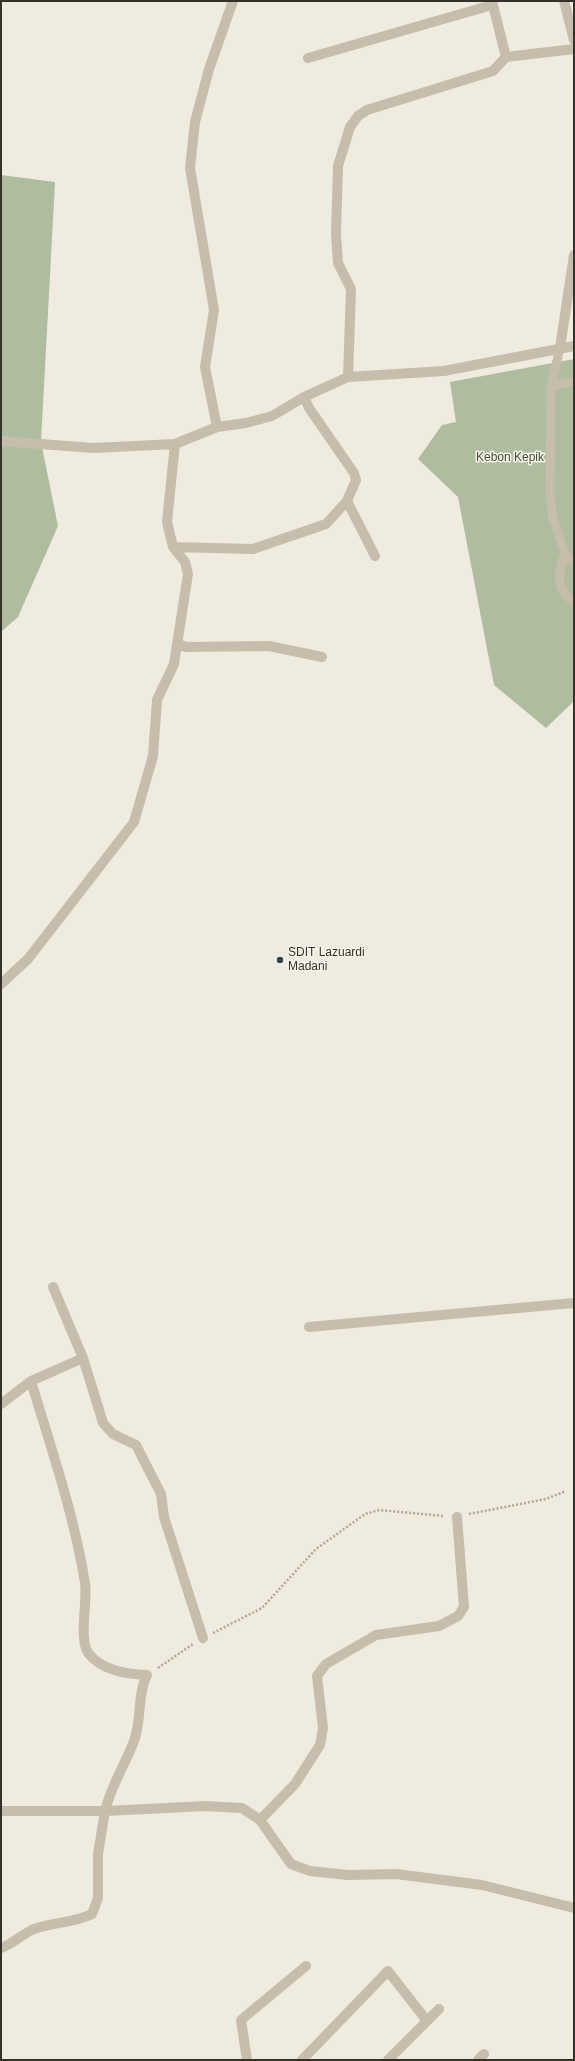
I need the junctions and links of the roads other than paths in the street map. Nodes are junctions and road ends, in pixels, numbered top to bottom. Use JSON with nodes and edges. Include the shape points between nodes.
{"nodes":[{"id":1,"x":233,"y":1,"type":"edge"},
{"id":2,"x":564,"y":1,"type":"edge"},
{"id":3,"x":492,"y":3,"type":"edge"},
{"id":4,"x":574,"y":40,"type":"edge"},
{"id":5,"x":574,"y":49,"type":"edge"},
{"id":6,"x":506,"y":56,"type":"junction"},
{"id":7,"x":308,"y":58,"type":"dead end"},
{"id":8,"x":574,"y":255,"type":"edge"},
{"id":9,"x":572,"y":271,"type":"edge"},
{"id":10,"x":574,"y":346,"type":"edge"},
{"id":11,"x":560,"y":348,"type":"junction"},
{"id":12,"x":348,"y":377,"type":"junction"},
{"id":13,"x":574,"y":381,"type":"edge"},
{"id":14,"x":551,"y":386,"type":"junction"},
{"id":15,"x":304,"y":396,"type":"junction"},
{"id":16,"x":217,"y":427,"type":"junction"},
{"id":17,"x":1,"y":440,"type":"edge"},
{"id":18,"x":175,"y":444,"type":"junction"},
{"id":19,"x":347,"y":501,"type":"junction"},
{"id":20,"x":173,"y":547,"type":"junction"},
{"id":21,"x":565,"y":554,"type":"junction"},
{"id":22,"x":375,"y":556,"type":"dead end"},
{"id":23,"x":574,"y":562,"type":"edge"},
{"id":24,"x":574,"y":602,"type":"edge"},
{"id":25,"x":178,"y":644,"type":"junction"},
{"id":26,"x":322,"y":657,"type":"dead end"},
{"id":27,"x":1,"y":984,"type":"edge"},
{"id":28,"x":53,"y":1287,"type":"dead end"},
{"id":29,"x":574,"y":1303,"type":"edge"},
{"id":30,"x":309,"y":1327,"type":"dead end"},
{"id":31,"x":83,"y":1358,"type":"junction"},
{"id":32,"x":31,"y":1381,"type":"junction"},
{"id":33,"x":1,"y":1404,"type":"edge"},
{"id":34,"x":457,"y":1517,"type":"road end"},
{"id":35,"x":203,"y":1638,"type":"road end"},
{"id":36,"x":1,"y":1811,"type":"edge"},
{"id":37,"x":105,"y":1812,"type":"junction"},
{"id":38,"x":260,"y":1820,"type":"junction"},
{"id":39,"x":574,"y":1908,"type":"edge"},
{"id":40,"x":1,"y":1948,"type":"edge"},
{"id":41,"x":306,"y":1966,"type":"dead end"},
{"id":42,"x":439,"y":2009,"type":"dead end"},
{"id":43,"x":427,"y":2022,"type":"junction"},
{"id":44,"x":247,"y":2060,"type":"edge"},
{"id":45,"x":302,"y":2060,"type":"edge"},
{"id":46,"x":388,"y":2060,"type":"edge"}],
"edges":[{"from":1,"to":16,"type":"street","via":[[209,69],[195,122],[190,168],[214,310],[205,367]]},
{"from":2,"to":4,"type":"street"},
{"from":3,"to":6,"type":"street"},
{"from":3,"to":7,"type":"street"},
{"from":5,"to":6,"type":"street"},
{"from":6,"to":12,"type":"street","via":[[493,71],[367,110],[350,126],[338,166],[336,234],[338,262],[352,289]]},
{"from":8,"to":9,"type":"street"},
{"from":9,"to":11,"type":"street"},
{"from":10,"to":11,"type":"street"},
{"from":11,"to":12,"type":"street","via":[[444,370]]},
{"from":11,"to":14,"type":"lane"},
{"from":12,"to":15,"type":"street"},
{"from":13,"to":14,"type":"lane"},
{"from":14,"to":21,"type":"lane","via":[[550,493],[553,518]]},
{"from":15,"to":16,"type":"street","via":[[272,416]]},
{"from":15,"to":19,"type":"street","via":[[309,408],[354,473],[356,480]]},
{"from":16,"to":18,"type":"street"},
{"from":17,"to":18,"type":"street","via":[[92,448]]},
{"from":18,"to":20,"type":"street","via":[[167,522]]},
{"from":19,"to":20,"type":"street","via":[[326,524],[253,549]]},
{"from":19,"to":22,"type":"street"},
{"from":20,"to":25,"type":"street","via":[[185,562],[188,574]]},
{"from":21,"to":23,"type":"lane"},
{"from":21,"to":24,"type":"lane","via":[[558,575],[564,593]]},
{"from":25,"to":26,"type":"street","via":[[186,647],[269,646]]},
{"from":25,"to":27,"type":"street","via":[[174,664],[157,700],[153,756],[134,822],[28,959]]},
{"from":28,"to":31,"type":"street"},
{"from":29,"to":30,"type":"street"},
{"from":31,"to":32,"type":"street"},
{"from":31,"to":35,"type":"street","via":[[103,1423],[113,1434],[136,1445],[161,1494],[164,1517]]},
{"from":32,"to":33,"type":"street"},
{"from":32,"to":37,"type":"street","via":[[79,1544],[86,1590],[84,1645],[89,1654],[103,1666],[128,1674],[147,1675],[142,1684],[140,1721],[134,1741],[110,1791]]},
{"from":34,"to":38,"type":"street","via":[[464,1607],[458,1616],[439,1626],[376,1635],[326,1664],[317,1676],[323,1728],[320,1745],[295,1784]]},
{"from":36,"to":37,"type":"street"},
{"from":37,"to":38,"type":"street","via":[[205,1806],[242,1808]]},
{"from":37,"to":40,"type":"street","via":[[98,1854],[98,1898],[92,1914],[80,1920],[51,1923],[32,1930]]},
{"from":38,"to":39,"type":"street","via":[[291,1864],[310,1870],[348,1875],[396,1874],[482,1885]]},
{"from":41,"to":44,"type":"street","via":[[241,2020]]},
{"from":42,"to":43,"type":"street"},
{"from":43,"to":45,"type":"street","via":[[388,1971]]},
{"from":43,"to":46,"type":"street"}]}
